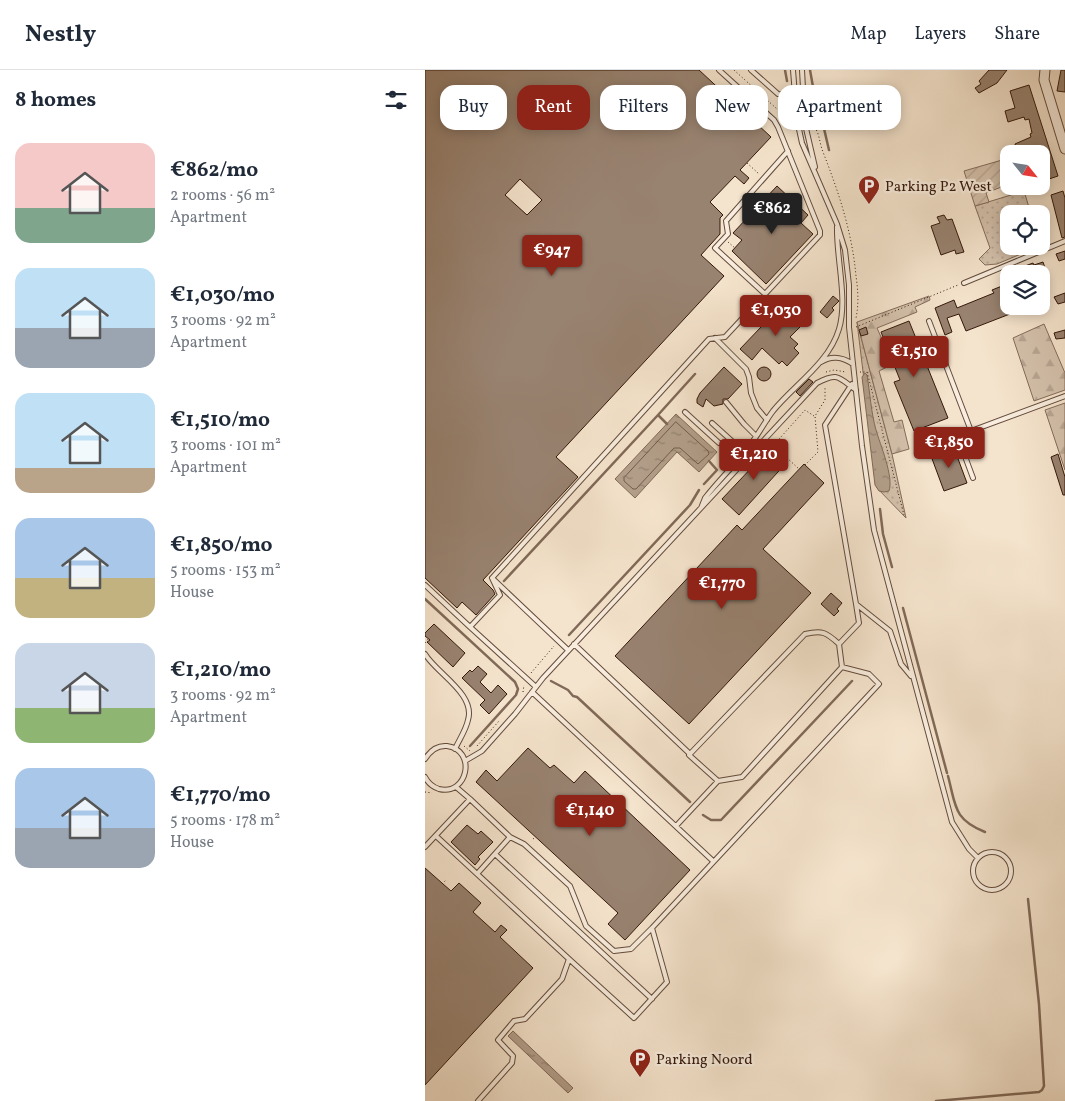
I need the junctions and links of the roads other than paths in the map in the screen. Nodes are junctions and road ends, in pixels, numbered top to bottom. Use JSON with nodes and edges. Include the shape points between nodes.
{"nodes":[{"id":1,"x":719,"y":70,"type":"edge"},
{"id":2,"x":751,"y":70,"type":"edge"},
{"id":3,"x":793,"y":70,"type":"edge"},
{"id":4,"x":802,"y":70,"type":"edge"},
{"id":5,"x":1045,"y":70,"type":"edge"},
{"id":6,"x":794,"y":85,"type":"edge"},
{"id":7,"x":803,"y":85,"type":"edge"},
{"id":8,"x":778,"y":94,"type":"edge"},
{"id":9,"x":798,"y":130,"type":"edge"},
{"id":10,"x":806,"y":130,"type":"edge"},
{"id":11,"x":1065,"y":149,"type":"edge"},
{"id":12,"x":788,"y":151,"type":"junction"},
{"id":13,"x":815,"y":172,"type":"junction"},
{"id":14,"x":837,"y":224,"type":"junction"},
{"id":15,"x":1065,"y":241,"type":"edge"},
{"id":16,"x":964,"y":283,"type":"road end"},
{"id":17,"x":765,"y":294,"type":"junction"},
{"id":18,"x":929,"y":321,"type":"dead end"},
{"id":19,"x":715,"y":338,"type":"junction"},
{"id":20,"x":817,"y":364,"type":"junction"},
{"id":21,"x":853,"y":364,"type":"junction"},
{"id":22,"x":855,"y":380,"type":"junction"},
{"id":23,"x":851,"y":386,"type":"junction"},
{"id":24,"x":856,"y":390,"type":"junction"},
{"id":25,"x":1065,"y":396,"type":"edge"},
{"id":26,"x":726,"y":402,"type":"dead end"},
{"id":27,"x":685,"y":412,"type":"dead end"},
{"id":28,"x":767,"y":420,"type":"junction"},
{"id":29,"x":712,"y":423,"type":"dead end"},
{"id":30,"x":971,"y":431,"type":"junction"},
{"id":31,"x":756,"y":436,"type":"junction"},
{"id":32,"x":734,"y":443,"type":"junction"},
{"id":33,"x":744,"y":452,"type":"junction"},
{"id":34,"x":973,"y":478,"type":"dead end"},
{"id":35,"x":700,"y":510,"type":"junction"},
{"id":36,"x":492,"y":578,"type":"junction"},
{"id":37,"x":425,"y":585,"type":"edge"},
{"id":38,"x":856,"y":604,"type":"junction"},
{"id":39,"x":470,"y":627,"type":"junction"},
{"id":40,"x":574,"y":644,"type":"junction"},
{"id":41,"x":839,"y":644,"type":"junction"},
{"id":42,"x":568,"y":650,"type":"junction"},
{"id":43,"x":425,"y":654,"type":"edge"},
{"id":44,"x":843,"y":667,"type":"junction"},
{"id":45,"x":913,"y":678,"type":"junction"},
{"id":46,"x":536,"y":687,"type":"junction"},
{"id":47,"x":532,"y":692,"type":"junction"},
{"id":48,"x":455,"y":749,"type":"junction"},
{"id":49,"x":690,"y":754,"type":"junction"},
{"id":50,"x":425,"y":759,"type":"edge"},
{"id":51,"x":465,"y":761,"type":"junction"},
{"id":52,"x":426,"y":779,"type":"edge"},
{"id":53,"x":718,"y":781,"type":"junction"},
{"id":54,"x":456,"y":786,"type":"junction"},
{"id":55,"x":470,"y":800,"type":"junction"},
{"id":56,"x":676,"y":826,"type":"junction"},
{"id":57,"x":436,"y":836,"type":"junction"},
{"id":58,"x":510,"y":837,"type":"junction"},
{"id":59,"x":425,"y":847,"type":"edge"},
{"id":60,"x":495,"y":854,"type":"junction"},
{"id":61,"x":978,"y":858,"type":"junction"},
{"id":62,"x":713,"y":861,"type":"junction"},
{"id":63,"x":477,"y":874,"type":"junction"},
{"id":64,"x":652,"y":928,"type":"junction"},
{"id":65,"x":569,"y":959,"type":"junction"},
{"id":66,"x":652,"y":999,"type":"junction"},
{"id":67,"x":477,"y":1101,"type":"edge"}],
"edges":[{"from":1,"to":12,"type":"lane","via":[[774,120]]},
{"from":2,"to":8,"type":"lane"},
{"from":3,"to":6,"type":"lane"},
{"from":4,"to":7,"type":"lane"},
{"from":5,"to":11,"type":"street","via":[[1044,80]]},
{"from":9,"to":13,"type":"lane"},
{"from":10,"to":13,"type":"lane"},
{"from":12,"to":17,"type":"lane","via":[[820,235]]},
{"from":12,"to":17,"type":"lane","via":[[726,221],[728,234],[715,248]]},
{"from":13,"to":14,"type":"lane"},
{"from":14,"to":20,"type":"lane","via":[[842,319],[834,341]]},
{"from":14,"to":21,"type":"lane","via":[[845,250]]},
{"from":15,"to":16,"type":"lane"},
{"from":17,"to":19,"type":"lane","via":[[725,336]]},
{"from":18,"to":30,"type":"lane"},
{"from":19,"to":28,"type":"lane","via":[[746,369],[757,408]]},
{"from":19,"to":36,"type":"lane","via":[[709,338]]},
{"from":20,"to":21,"type":"lane","via":[[831,357]]},
{"from":20,"to":28,"type":"lane"},
{"from":21,"to":22,"type":"lane"},
{"from":22,"to":23,"type":"lane"},
{"from":22,"to":24,"type":"lane"},
{"from":23,"to":24,"type":"lane"},
{"from":23,"to":35,"type":"lane","via":[[839,377],[829,377],[817,383]]},
{"from":23,"to":38,"type":"lane","via":[[825,425]]},
{"from":24,"to":45,"type":"lane","via":[[874,530]]},
{"from":25,"to":30,"type":"lane"},
{"from":26,"to":31,"type":"lane"},
{"from":27,"to":32,"type":"lane","via":[[719,443]]},
{"from":28,"to":31,"type":"lane"},
{"from":29,"to":32,"type":"lane"},
{"from":30,"to":34,"type":"lane","via":[[957,436]]},
{"from":31,"to":33,"type":"lane"},
{"from":32,"to":33,"type":"lane"},
{"from":33,"to":35,"type":"lane","via":[[705,498]]},
{"from":35,"to":40,"type":"lane"},
{"from":36,"to":39,"type":"lane","via":[[500,595]]},
{"from":36,"to":42,"type":"lane"},
{"from":37,"to":39,"type":"lane"},
{"from":38,"to":41,"type":"lane","via":[[859,623]]},
{"from":38,"to":45,"type":"lane","via":[[891,631],[901,664]]},
{"from":39,"to":46,"type":"lane"},
{"from":40,"to":42,"type":"lane"},
{"from":40,"to":49,"type":"lane"},
{"from":41,"to":44,"type":"lane"},
{"from":41,"to":49,"type":"lane","via":[[828,634],[818,631],[805,634]]},
{"from":42,"to":46,"type":"lane"},
{"from":43,"to":48,"type":"lane","via":[[466,702],[469,720]]},
{"from":44,"to":53,"type":"lane","via":[[742,777]]},
{"from":44,"to":62,"type":"lane","via":[[869,674],[879,684]]},
{"from":45,"to":61,"type":"lane","via":[[952,822]]},
{"from":46,"to":47,"type":"lane"},
{"from":47,"to":51,"type":"lane","via":[[482,751]]},
{"from":47,"to":56,"type":"lane"},
{"from":48,"to":50,"type":"lane","via":[[442,746]]},
{"from":48,"to":51,"type":"lane"},
{"from":49,"to":53,"type":"lane"},
{"from":51,"to":54,"type":"lane","via":[[465,775]]},
{"from":52,"to":54,"type":"lane","via":[[443,790]]},
{"from":53,"to":56,"type":"lane"},
{"from":54,"to":55,"type":"lane"},
{"from":55,"to":57,"type":"lane"},
{"from":55,"to":58,"type":"lane"},
{"from":56,"to":62,"type":"lane"},
{"from":57,"to":59,"type":"lane"},
{"from":57,"to":63,"type":"lane"},
{"from":58,"to":60,"type":"lane"},
{"from":58,"to":64,"type":"lane","via":[[524,844],[570,886],[586,926],[614,951],[631,949]]},
{"from":60,"to":63,"type":"lane"},
{"from":60,"to":66,"type":"lane"},
{"from":61,"to":61,"type":"lane","via":[[973,872],[977,883],[987,890],[1005,884],[1011,873],[1003,856],[992,852]]},
{"from":62,"to":64,"type":"lane"},
{"from":63,"to":65,"type":"lane"},
{"from":64,"to":66,"type":"lane","via":[[667,982]]},
{"from":65,"to":66,"type":"lane","via":[[634,1018]]},
{"from":65,"to":67,"type":"lane","via":[[562,979],[525,1019],[514,1021],[501,1035],[498,1040],[513,1056],[512,1063]]}]}
